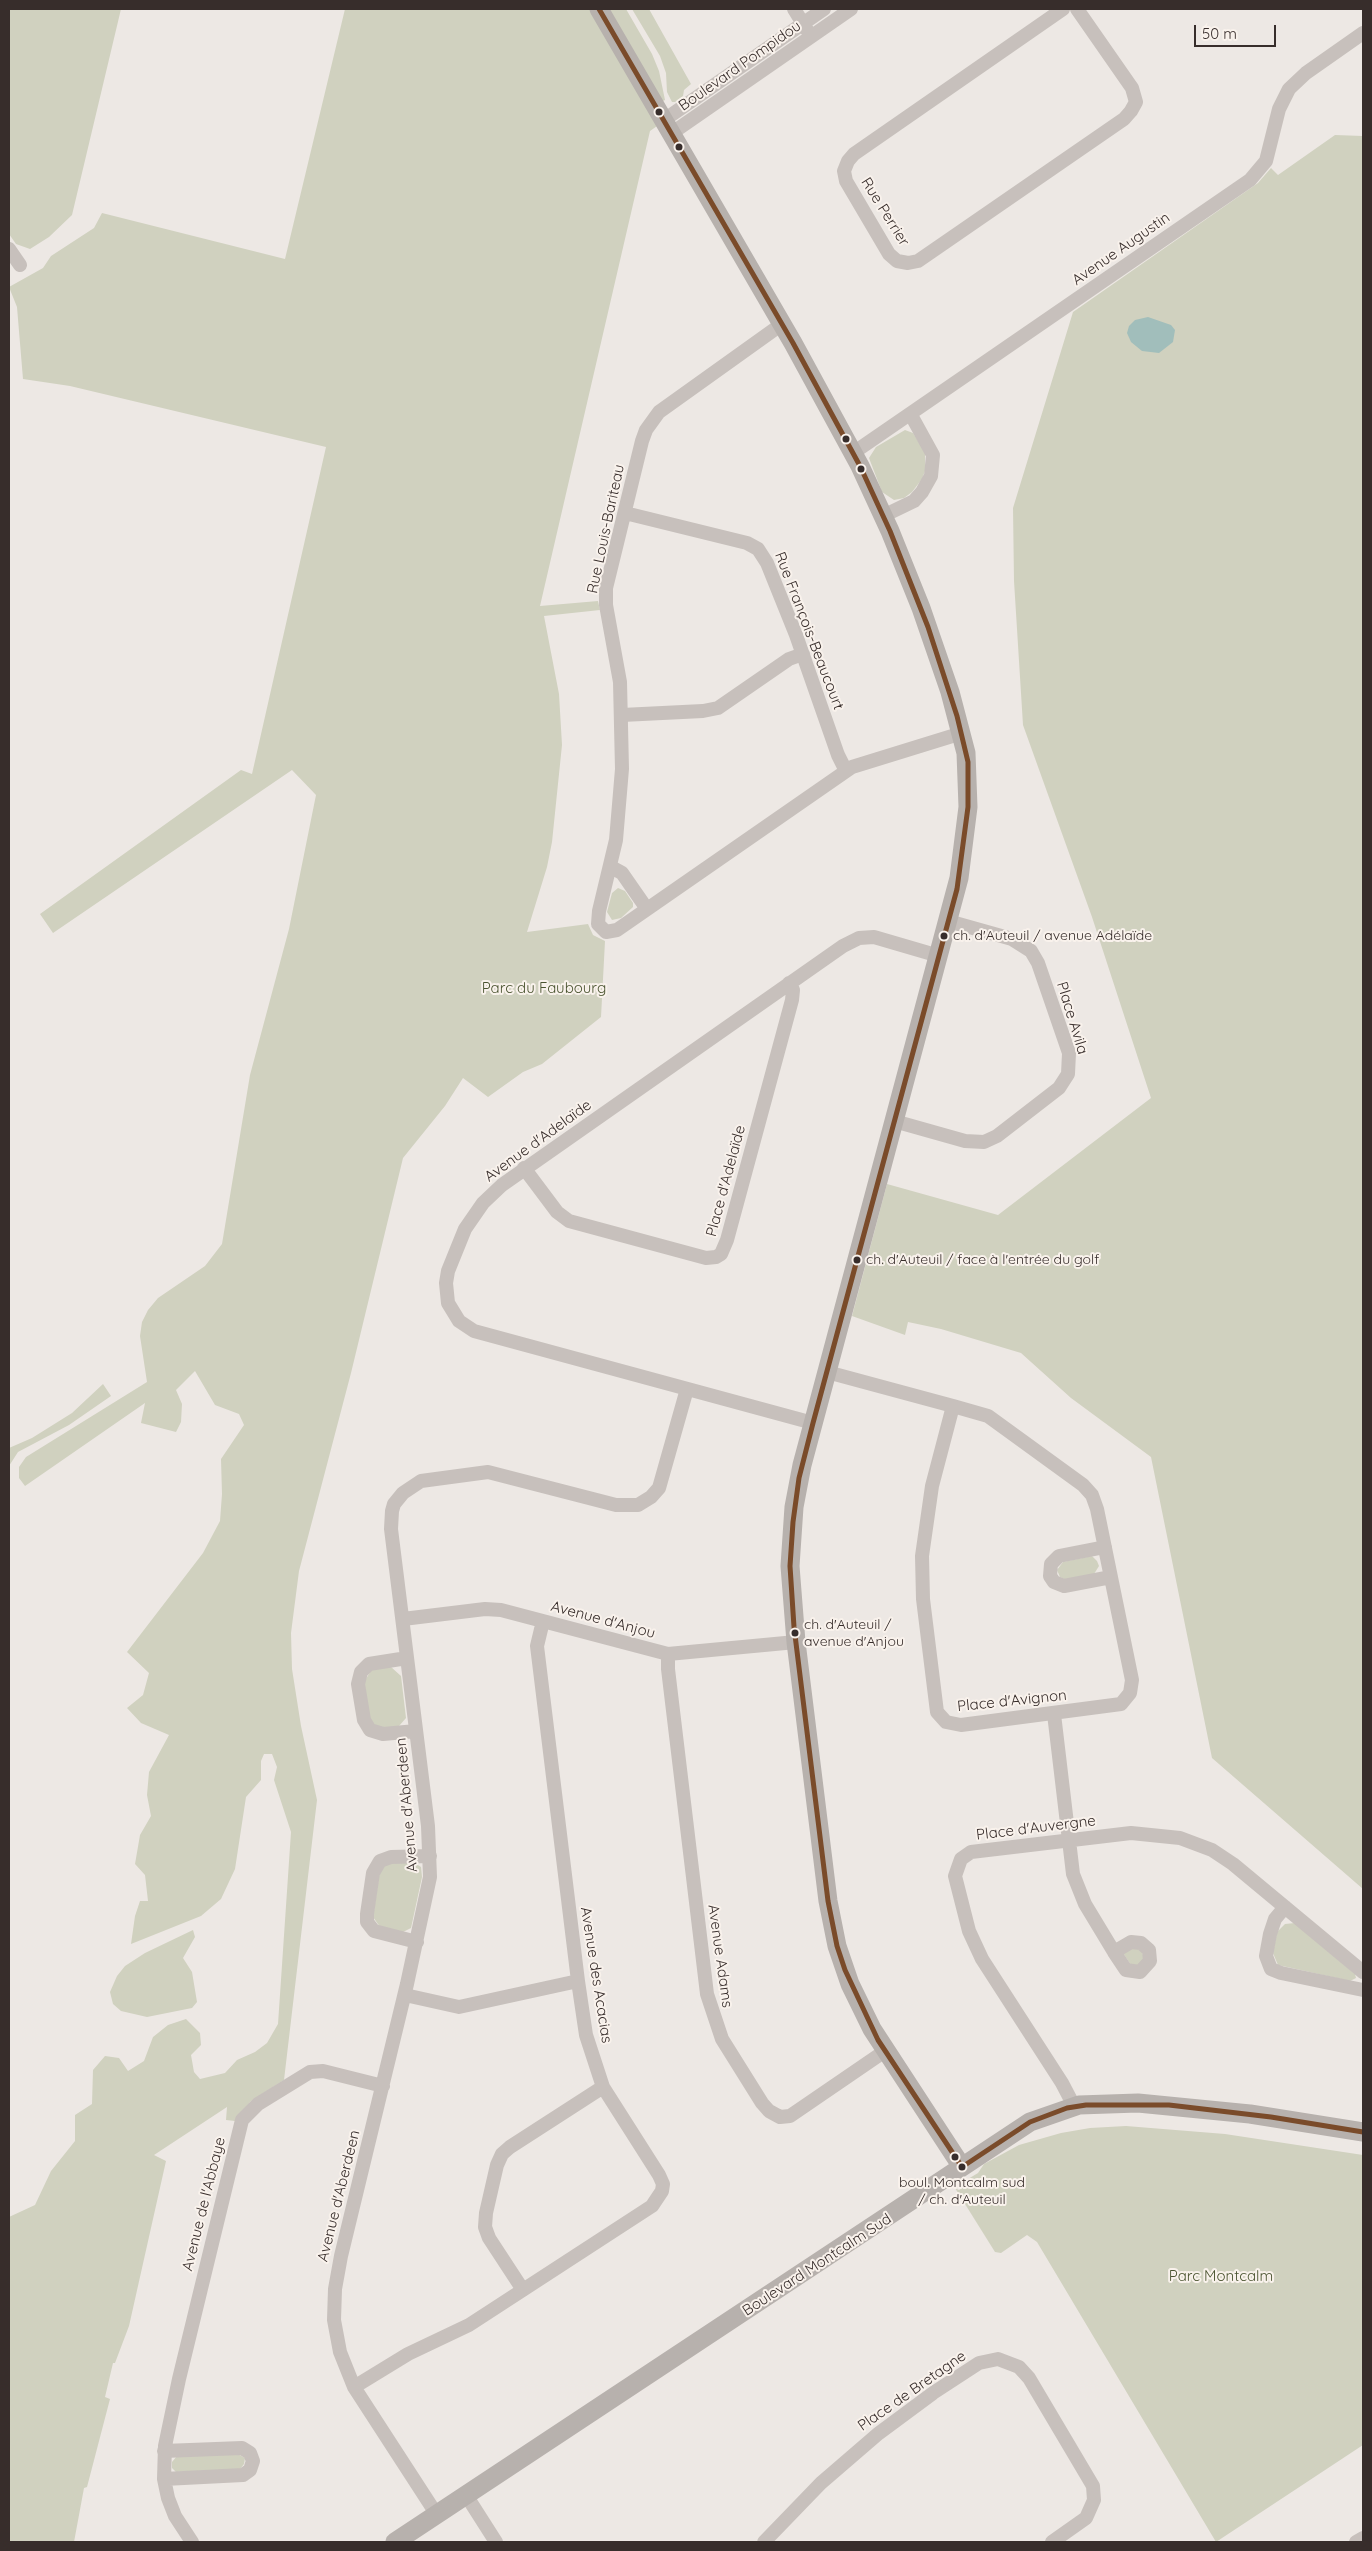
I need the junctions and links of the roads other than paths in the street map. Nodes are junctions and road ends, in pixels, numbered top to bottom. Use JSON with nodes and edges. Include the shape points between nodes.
{"nodes":[{"id":1,"x":599,"y":9,"type":"edge"},
{"id":2,"x":794,"y":9,"type":"edge"},
{"id":3,"x":824,"y":9,"type":"edge"},
{"id":4,"x":851,"y":9,"type":"edge"},
{"id":5,"x":1063,"y":9,"type":"edge"},
{"id":6,"x":1077,"y":9,"type":"edge"},
{"id":7,"x":802,"y":23,"type":"junction"},
{"id":8,"x":1362,"y":36,"type":"edge"},
{"id":9,"x":811,"y":37,"type":"junction"},
{"id":10,"x":668,"y":127,"type":"junction"},
{"id":11,"x":9,"y":249,"type":"edge"},
{"id":12,"x":20,"y":265,"type":"dead end"},
{"id":13,"x":782,"y":324,"type":"junction"},
{"id":14,"x":911,"y":415,"type":"junction"},
{"id":15,"x":853,"y":453,"type":"junction"},
{"id":16,"x":624,"y":513,"type":"junction"},
{"id":17,"x":883,"y":516,"type":"junction"},
{"id":18,"x":803,"y":654,"type":"junction"},
{"id":19,"x":622,"y":715,"type":"junction"},
{"id":20,"x":962,"y":733,"type":"junction"},
{"id":21,"x":846,"y":771,"type":"junction"},
{"id":22,"x":611,"y":867,"type":"junction"},
{"id":23,"x":647,"y":909,"type":"junction"},
{"id":24,"x":948,"y":921,"type":"junction"},
{"id":25,"x":939,"y":956,"type":"junction"},
{"id":26,"x":789,"y":983,"type":"junction"},
{"id":27,"x":894,"y":1121,"type":"junction"},
{"id":28,"x":524,"y":1168,"type":"junction"},
{"id":29,"x":826,"y":1372,"type":"junction"},
{"id":30,"x":687,"y":1389,"type":"junction"},
{"id":31,"x":953,"y":1406,"type":"junction"},
{"id":32,"x":813,"y":1423,"type":"junction"},
{"id":33,"x":1105,"y":1547,"type":"junction"},
{"id":34,"x":1111,"y":1577,"type":"junction"},
{"id":35,"x":403,"y":1619,"type":"junction"},
{"id":36,"x":542,"y":1620,"type":"junction"},
{"id":37,"x":796,"y":1642,"type":"junction"},
{"id":38,"x":668,"y":1654,"type":"junction"},
{"id":39,"x":407,"y":1658,"type":"junction"},
{"id":40,"x":1054,"y":1714,"type":"junction"},
{"id":41,"x":416,"y":1731,"type":"junction"},
{"id":42,"x":1068,"y":1839,"type":"junction"},
{"id":43,"x":430,"y":1856,"type":"junction"},
{"id":44,"x":1285,"y":1906,"type":"junction"},
{"id":45,"x":417,"y":1942,"type":"junction"},
{"id":46,"x":1114,"y":1952,"type":"dead end"},
{"id":47,"x":1363,"y":1972,"type":"edge"},
{"id":48,"x":578,"y":1980,"type":"junction"},
{"id":49,"x":1363,"y":1990,"type":"edge"},
{"id":50,"x":405,"y":1995,"type":"junction"},
{"id":51,"x":885,"y":2051,"type":"junction"},
{"id":52,"x":383,"y":2086,"type":"junction"},
{"id":53,"x":603,"y":2087,"type":"junction"},
{"id":54,"x":1074,"y":2106,"type":"junction"},
{"id":55,"x":1363,"y":2132,"type":"edge"},
{"id":56,"x":962,"y":2167,"type":"junction"},
{"id":57,"x":523,"y":2290,"type":"junction"},
{"id":58,"x":354,"y":2387,"type":"junction"},
{"id":59,"x":164,"y":2451,"type":"junction"},
{"id":60,"x":164,"y":2479,"type":"junction"},
{"id":61,"x":466,"y":2496,"type":"junction"},
{"id":62,"x":437,"y":2515,"type":"junction"},
{"id":63,"x":1363,"y":2538,"type":"edge"},
{"id":64,"x":192,"y":2542,"type":"edge"},
{"id":65,"x":395,"y":2542,"type":"edge"},
{"id":66,"x":496,"y":2542,"type":"edge"},
{"id":67,"x":764,"y":2542,"type":"edge"},
{"id":68,"x":1052,"y":2542,"type":"edge"},
{"id":69,"x":1356,"y":2542,"type":"edge"}],
"edges":[{"from":1,"to":10,"type":"street"},
{"from":2,"to":7,"type":"street"},
{"from":3,"to":7,"type":"street","name":"Boulevard Pompidou"},
{"from":4,"to":9,"type":"street","name":"Boulevard Pompidou"},
{"from":5,"to":6,"type":"street","name":"Rue Perrier","via":[[848,161],[844,171],[846,181],[889,254],[898,261],[918,261],[1124,119],[1131,111],[1136,98],[1132,88]]},
{"from":7,"to":9,"type":"street"},
{"from":7,"to":10,"type":"street","name":"Boulevard Pompidou"},
{"from":8,"to":14,"type":"street","name":"Avenue Augustin","via":[[1306,73],[1289,89],[1279,109],[1269,154],[1256,174]]},
{"from":9,"to":10,"type":"street","name":"Boulevard Pompidou"},
{"from":10,"to":13,"type":"street"},
{"from":11,"to":12,"type":"street"},
{"from":13,"to":15,"type":"street"},
{"from":13,"to":16,"type":"street","name":"Rue Louis-Bariteau","via":[[659,412],[642,441]]},
{"from":14,"to":15,"type":"street","name":"Avenue Augustin"},
{"from":14,"to":17,"type":"street","via":[[930,447],[933,460],[931,476],[914,501]]},
{"from":15,"to":17,"type":"street"},
{"from":16,"to":18,"type":"street","name":"Rue François-Beaucourt","via":[[747,543],[758,549],[767,563]]},
{"from":16,"to":19,"type":"street","name":"Rue Louis-Bariteau","via":[[606,598]]},
{"from":17,"to":20,"type":"street","via":[[928,627]]},
{"from":18,"to":19,"type":"street","via":[[789,659],[718,708]]},
{"from":18,"to":21,"type":"street","name":"Rue François-Beaucourt"},
{"from":19,"to":22,"type":"street","name":"Rue Louis-Bariteau","via":[[622,790]]},
{"from":20,"to":21,"type":"street","name":"Rue Louis-Bariteau","via":[[858,764]]},
{"from":20,"to":24,"type":"street","via":[[968,762],[968,807],[959,878]]},
{"from":21,"to":23,"type":"street","name":"Rue Louis-Bariteau"},
{"from":22,"to":23,"type":"street","via":[[622,872]]},
{"from":22,"to":23,"type":"street","name":"Rue Louis-Bariteau","via":[[598,919],[602,929],[606,932],[617,930]]},
{"from":24,"to":25,"type":"street"},
{"from":24,"to":27,"type":"street","name":"Place Avila","via":[[1012,939],[1030,951],[1038,963],[1069,1053],[1068,1074],[1059,1088],[997,1136],[984,1142],[965,1141]]},
{"from":25,"to":26,"type":"street","name":"Avenue d'Adelaïde","via":[[881,939],[860,938]]},
{"from":25,"to":27,"type":"street"},
{"from":26,"to":28,"type":"street","name":"Avenue d'Adelaïde"},
{"from":26,"to":28,"type":"street","name":"Place d'Adelaïde","via":[[793,990],[792,1000],[721,1254],[706,1258],[569,1221],[558,1212]]},
{"from":27,"to":29,"type":"street"},
{"from":28,"to":30,"type":"street","name":"Avenue d'Adelaïde","via":[[483,1203],[465,1229],[446,1283],[452,1313],[466,1327],[482,1334]]},
{"from":29,"to":31,"type":"street","name":"Place d'Avignon"},
{"from":29,"to":32,"type":"street"},
{"from":30,"to":32,"type":"street","name":"Avenue d'Adelaïde"},
{"from":30,"to":35,"type":"street","name":"Avenue d'Aberdeen","via":[[659,1488],[638,1505],[616,1505],[488,1472],[430,1478],[408,1488],[394,1504],[391,1518]]},
{"from":31,"to":33,"type":"street","name":"Place d'Avignon","via":[[988,1416],[1083,1485],[1095,1501]]},
{"from":31,"to":40,"type":"street","name":"Place d'Avignon","via":[[932,1486],[922,1549],[923,1599],[935,1705],[946,1722],[961,1725]]},
{"from":32,"to":37,"type":"street","via":[[799,1478],[791,1538],[790,1580]]},
{"from":33,"to":34,"type":"street","name":"Place d'Avignon"},
{"from":33,"to":34,"type":"street","via":[[1059,1556],[1051,1564],[1050,1576],[1054,1582],[1064,1586]]},
{"from":34,"to":40,"type":"street","name":"Place d'Avignon","via":[[1132,1680],[1130,1693],[1116,1706]]},
{"from":35,"to":36,"type":"street","name":"Avenue d'Anjou","via":[[493,1609]]},
{"from":35,"to":39,"type":"street","name":"Avenue d'Aberdeen"},
{"from":36,"to":38,"type":"street","name":"Avenue d'Anjou"},
{"from":36,"to":48,"type":"street","name":"Avenue des Acacias","via":[[537,1646]]},
{"from":37,"to":38,"type":"street","name":"Avenue d'Anjou"},
{"from":37,"to":51,"type":"street","via":[[830,1918],[850,1984]]},
{"from":38,"to":51,"type":"street","name":"Avenue Adams","via":[[707,1994],[722,2039],[769,2112],[780,2117],[790,2116]]},
{"from":39,"to":41,"type":"street","name":"Avenue d'Aberdeen"},
{"from":39,"to":41,"type":"street","via":[[369,1664],[361,1672],[358,1684],[364,1720],[373,1732]]},
{"from":40,"to":42,"type":"street"},
{"from":41,"to":43,"type":"street","name":"Avenue d'Aberdeen"},
{"from":42,"to":44,"type":"street","name":"Place d'Auvergne","via":[[1131,1833],[1180,1838],[1222,1856]]},
{"from":42,"to":46,"type":"street","via":[[1080,1895]]},
{"from":42,"to":54,"type":"street","name":"Place d'Auvergne","via":[[971,1852],[961,1859],[956,1876],[964,1916],[978,1952],[1062,2082]]},
{"from":43,"to":45,"type":"street","name":"Avenue d'Aberdeen","via":[[429,1886]]},
{"from":43,"to":45,"type":"street","via":[[380,1860],[373,1873],[368,1906],[367,1919],[371,1929]]},
{"from":44,"to":47,"type":"street","name":"Place d'Auvergne"},
{"from":44,"to":49,"type":"street","via":[[1275,1919],[1270,1934],[1266,1956],[1271,1969]]},
{"from":45,"to":50,"type":"street","name":"Avenue d'Aberdeen"},
{"from":48,"to":50,"type":"street","via":[[459,2007]]},
{"from":48,"to":53,"type":"street","name":"Avenue des Acacias","via":[[586,2035]]},
{"from":50,"to":52,"type":"street","name":"Avenue d'Aberdeen"},
{"from":51,"to":56,"type":"street"},
{"from":52,"to":58,"type":"street","name":"Avenue d'Aberdeen","via":[[335,2289],[337,2341]]},
{"from":52,"to":59,"type":"street","name":"Avenue de l'Abbaye","via":[[310,2072],[258,2104],[242,2120]]},
{"from":53,"to":57,"type":"street","via":[[510,2147],[497,2165],[485,2227]]},
{"from":53,"to":57,"type":"street","name":"Avenue des Acacias","via":[[662,2180],[661,2194],[652,2206]]},
{"from":54,"to":55,"type":"street","name":"Boulevard Montcalm Sud","via":[[1113,2103],[1169,2105]]},
{"from":54,"to":56,"type":"street","name":"Boulevard Montcalm Sud","via":[[1030,2122]]},
{"from":56,"to":61,"type":"street","name":"Boulevard Montcalm Sud"},
{"from":57,"to":58,"type":"street","name":"Avenue des Acacias","via":[[469,2325],[408,2354]]},
{"from":58,"to":62,"type":"street","name":"Avenue d'Aberdeen"},
{"from":59,"to":60,"type":"street","name":"Avenue de l'Abbaye"},
{"from":59,"to":60,"type":"street","via":[[242,2448],[250,2453],[253,2462],[250,2470],[239,2476]]},
{"from":60,"to":64,"type":"street","name":"Avenue de l'Abbaye","via":[[175,2516]]},
{"from":61,"to":62,"type":"street","name":"Boulevard Montcalm Sud"},
{"from":61,"to":66,"type":"street"},
{"from":62,"to":65,"type":"street","name":"Boulevard Montcalm Sud"},
{"from":63,"to":69,"type":"street"},
{"from":67,"to":68,"type":"street","name":"Place de Bretagne","via":[[827,2478],[892,2422],[979,2363],[998,2359],[1019,2367],[1029,2378],[1093,2486],[1094,2500],[1086,2518]]}]}
